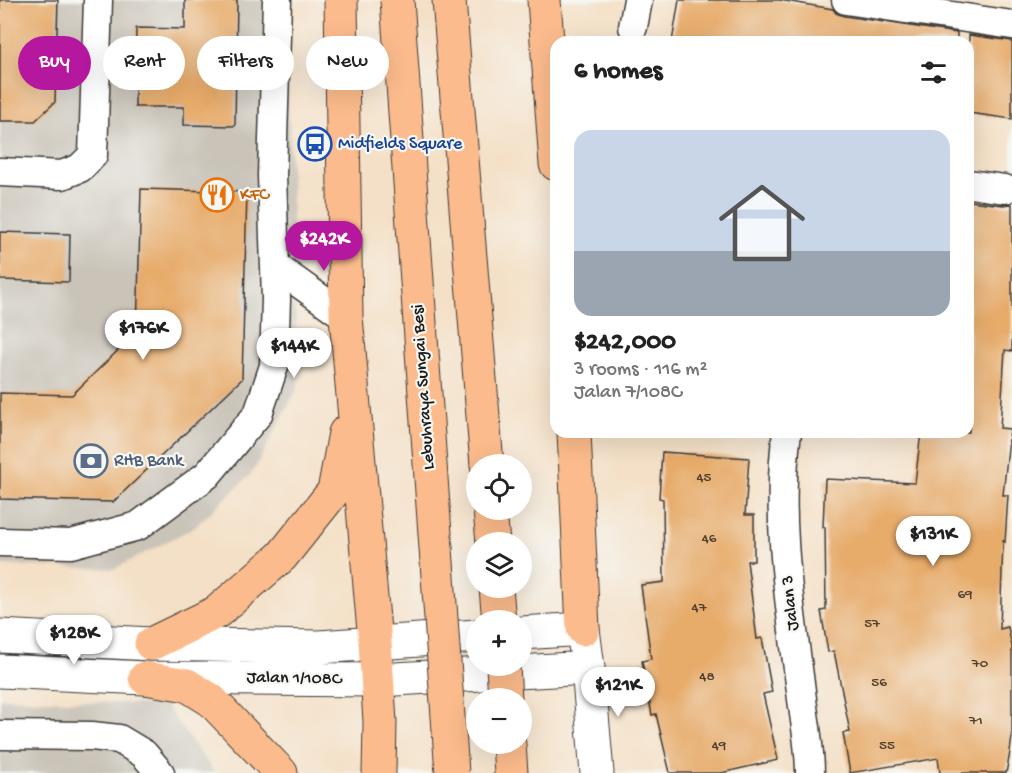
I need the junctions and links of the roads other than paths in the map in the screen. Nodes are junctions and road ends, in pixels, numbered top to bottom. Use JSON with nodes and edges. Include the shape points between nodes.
{"nodes":[{"id":1,"x":98,"y":0,"type":"edge"},
{"id":2,"x":277,"y":0,"type":"edge"},
{"id":3,"x":340,"y":0,"type":"edge"},
{"id":4,"x":397,"y":0,"type":"edge"},
{"id":5,"x":449,"y":0,"type":"edge"},
{"id":6,"x":544,"y":0,"type":"edge"},
{"id":7,"x":846,"y":0,"type":"edge"},
{"id":8,"x":1012,"y":25,"type":"edge"},
{"id":9,"x":550,"y":71,"type":"edge"},
{"id":10,"x":0,"y":172,"type":"edge"},
{"id":11,"x":974,"y":185,"type":"edge"},
{"id":12,"x":1005,"y":189,"type":"dead end"},
{"id":13,"x":274,"y":266,"type":"junction"},
{"id":14,"x":346,"y":317,"type":"junction"},
{"id":15,"x":353,"y":396,"type":"junction"},
{"id":16,"x":574,"y":438,"type":"edge"},
{"id":17,"x":786,"y":438,"type":"edge"},
{"id":18,"x":486,"y":454,"type":"edge"},
{"id":19,"x":0,"y":542,"type":"edge"},
{"id":20,"x":584,"y":629,"type":"junction"},
{"id":21,"x":532,"y":632,"type":"edge"},
{"id":22,"x":0,"y":636,"type":"edge"},
{"id":23,"x":466,"y":637,"type":"edge"},
{"id":24,"x":375,"y":642,"type":"junction"},
{"id":25,"x":151,"y":644,"type":"junction"},
{"id":26,"x":588,"y":668,"type":"junction"},
{"id":27,"x":0,"y":671,"type":"edge"},
{"id":28,"x":145,"y":678,"type":"junction"},
{"id":29,"x":378,"y":680,"type":"junction"},
{"id":30,"x":0,"y":735,"type":"edge"},
{"id":31,"x":510,"y":754,"type":"edge"},
{"id":32,"x":160,"y":773,"type":"edge"},
{"id":33,"x":281,"y":773,"type":"edge"},
{"id":34,"x":379,"y":773,"type":"edge"},
{"id":35,"x":452,"y":773,"type":"edge"},
{"id":36,"x":511,"y":773,"type":"edge"},
{"id":37,"x":597,"y":773,"type":"edge"},
{"id":38,"x":810,"y":773,"type":"edge"}],
"edges":[{"from":1,"to":10,"type":"street","via":[[93,155],[80,168],[62,175]]},
{"from":2,"to":13,"type":"street","via":[[272,175]]},
{"from":3,"to":14,"type":"highway"},
{"from":4,"to":35,"type":"highway","name":"Lebuhraya Sungai Besi","bridge":true},
{"from":5,"to":18,"type":"highway"},
{"from":6,"to":9,"type":"highway"},
{"from":7,"to":8,"type":"street"},
{"from":11,"to":12,"type":"street"},
{"from":13,"to":14,"type":"street"},
{"from":13,"to":19,"type":"street","via":[[274,366],[258,414],[207,474],[138,526],[71,544]]},
{"from":14,"to":15,"type":"highway"},
{"from":15,"to":24,"type":"highway"},
{"from":15,"to":25,"type":"highway","via":[[334,491],[282,556],[217,612]]},
{"from":16,"to":20,"type":"highway"},
{"from":17,"to":38,"type":"street","name":"Jalan 3","via":[[782,513]]},
{"from":20,"to":21,"type":"street"},
{"from":20,"to":26,"type":"street"},
{"from":22,"to":25,"type":"street","name":"Jalan 1/108C"},
{"from":23,"to":24,"type":"street","name":"Jalan 1/108C"},
{"from":24,"to":25,"type":"street","name":"Jalan 1/108C","via":[[319,647]]},
{"from":24,"to":29,"type":"highway"},
{"from":26,"to":29,"type":"street","name":"Jalan 1/108C"},
{"from":26,"to":37,"type":"street"},
{"from":27,"to":28,"type":"street","name":"Jalan 1/108C"},
{"from":28,"to":29,"type":"street","name":"Jalan 1/108C"},
{"from":28,"to":33,"type":"highway","via":[[187,685],[211,700]]},
{"from":29,"to":34,"type":"highway"},
{"from":30,"to":32,"type":"street","via":[[119,739],[144,754]]},
{"from":31,"to":36,"type":"highway"}]}
